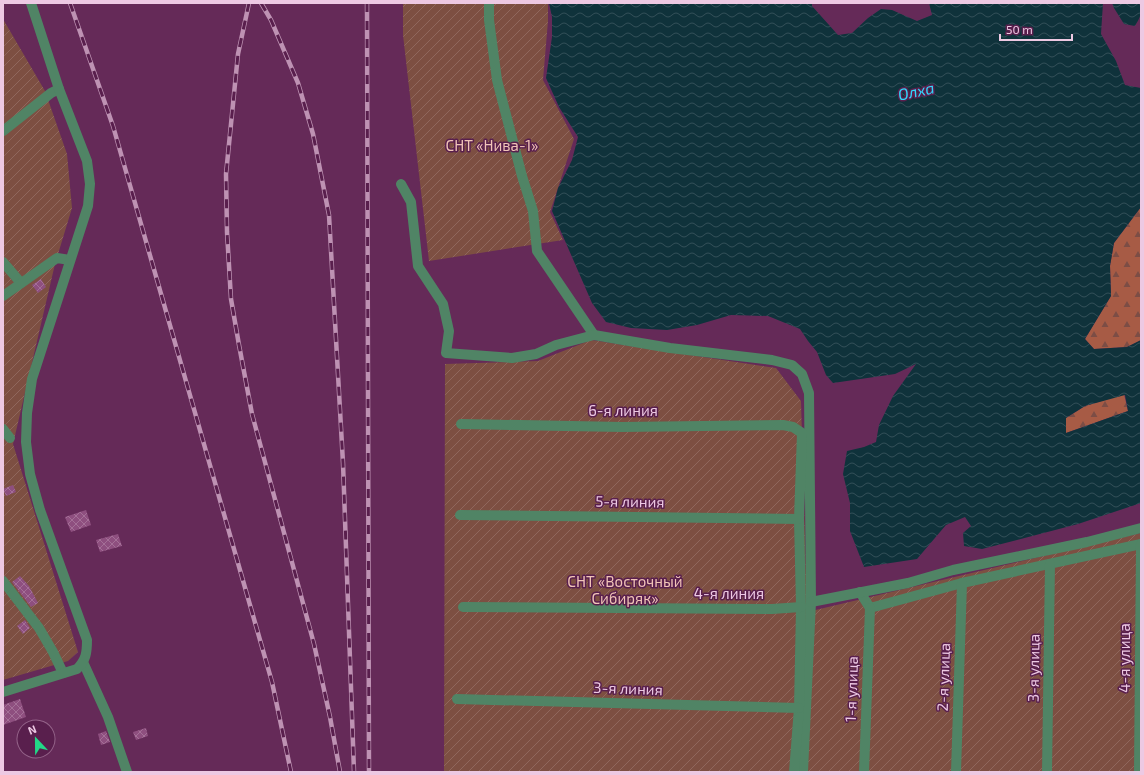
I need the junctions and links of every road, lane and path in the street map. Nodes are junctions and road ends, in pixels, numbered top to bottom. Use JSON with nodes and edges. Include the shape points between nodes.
{"nodes":[{"id":1,"x":31,"y":3,"type":"edge"},
{"id":2,"x":489,"y":3,"type":"edge"},
{"id":3,"x":59,"y":89,"type":"junction"},
{"id":4,"x":5,"y":126,"type":"edge"},
{"id":5,"x":401,"y":184,"type":"dead end"},
{"id":6,"x":70,"y":260,"type":"junction"},
{"id":7,"x":3,"y":262,"type":"edge"},
{"id":8,"x":21,"y":283,"type":"junction"},
{"id":9,"x":3,"y":296,"type":"edge"},
{"id":10,"x":594,"y":335,"type":"junction"},
{"id":11,"x":462,"y":424,"type":"dead end"},
{"id":12,"x":3,"y":429,"type":"edge"},
{"id":13,"x":10,"y":438,"type":"dead end"},
{"id":14,"x":460,"y":515,"type":"dead end"},
{"id":15,"x":799,"y":519,"type":"junction"},
{"id":16,"x":1141,"y":528,"type":"edge"},
{"id":17,"x":1141,"y":544,"type":"edge"},
{"id":18,"x":1050,"y":564,"type":"junction"},
{"id":19,"x":3,"y":581,"type":"edge"},
{"id":20,"x":962,"y":583,"type":"junction"},
{"id":21,"x":860,"y":592,"type":"junction"},
{"id":22,"x":811,"y":602,"type":"junction"},
{"id":23,"x":463,"y":607,"type":"dead end"},
{"id":24,"x":801,"y":607,"type":"junction"},
{"id":25,"x":870,"y":608,"type":"junction"},
{"id":26,"x":83,"y":662,"type":"junction"},
{"id":27,"x":63,"y":673,"type":"junction"},
{"id":28,"x":3,"y":692,"type":"edge"},
{"id":29,"x":457,"y":699,"type":"dead end"},
{"id":30,"x":799,"y":708,"type":"junction"},
{"id":31,"x":128,"y":772,"type":"edge"},
{"id":32,"x":794,"y":772,"type":"edge"},
{"id":33,"x":803,"y":772,"type":"edge"},
{"id":34,"x":864,"y":772,"type":"edge"},
{"id":35,"x":956,"y":772,"type":"edge"},
{"id":36,"x":1048,"y":772,"type":"edge"},
{"id":37,"x":1139,"y":772,"type":"edge"}],
"edges":[{"from":1,"to":3,"type":"street"},
{"from":2,"to":10,"type":"street","via":[[497,80],[533,211],[538,251]]},
{"from":3,"to":4,"type":"street"},
{"from":3,"to":6,"type":"street","via":[[87,161],[90,184],[88,206]]},
{"from":5,"to":10,"type":"street","via":[[411,202],[418,266],[443,304],[449,331],[446,353],[512,358],[536,354],[556,345]]},
{"from":6,"to":8,"type":"street","via":[[57,258]]},
{"from":6,"to":26,"type":"street","via":[[32,380],[26,442],[30,474],[40,510],[87,640],[87,653]]},
{"from":7,"to":8,"type":"street"},
{"from":8,"to":9,"type":"street"},
{"from":10,"to":22,"type":"street","via":[[670,348],[772,360],[792,365],[802,374],[809,393]]},
{"from":11,"to":15,"type":"street","name":"6-я линия","via":[[793,427],[802,433]]},
{"from":12,"to":13,"type":"street"},
{"from":14,"to":15,"type":"street","name":"5-я линия"},
{"from":15,"to":24,"type":"street"},
{"from":16,"to":21,"type":"street"},
{"from":17,"to":18,"type":"street"},
{"from":17,"to":37,"type":"street","name":"4-я улица"},
{"from":18,"to":20,"type":"street"},
{"from":18,"to":36,"type":"street","name":"3-я улица"},
{"from":19,"to":27,"type":"street","via":[[39,628]]},
{"from":20,"to":25,"type":"street"},
{"from":20,"to":35,"type":"street","name":"2-я улица"},
{"from":21,"to":22,"type":"street"},
{"from":21,"to":25,"type":"street"},
{"from":22,"to":33,"type":"street"},
{"from":23,"to":24,"type":"street","name":"4-я линия"},
{"from":24,"to":30,"type":"street"},
{"from":25,"to":34,"type":"street","name":"1-я улица"},
{"from":26,"to":27,"type":"street","via":[[77,669]]},
{"from":26,"to":31,"type":"street","via":[[108,717]]},
{"from":27,"to":28,"type":"street"},
{"from":29,"to":30,"type":"street","name":"3-я линия"},
{"from":30,"to":32,"type":"street"}]}
